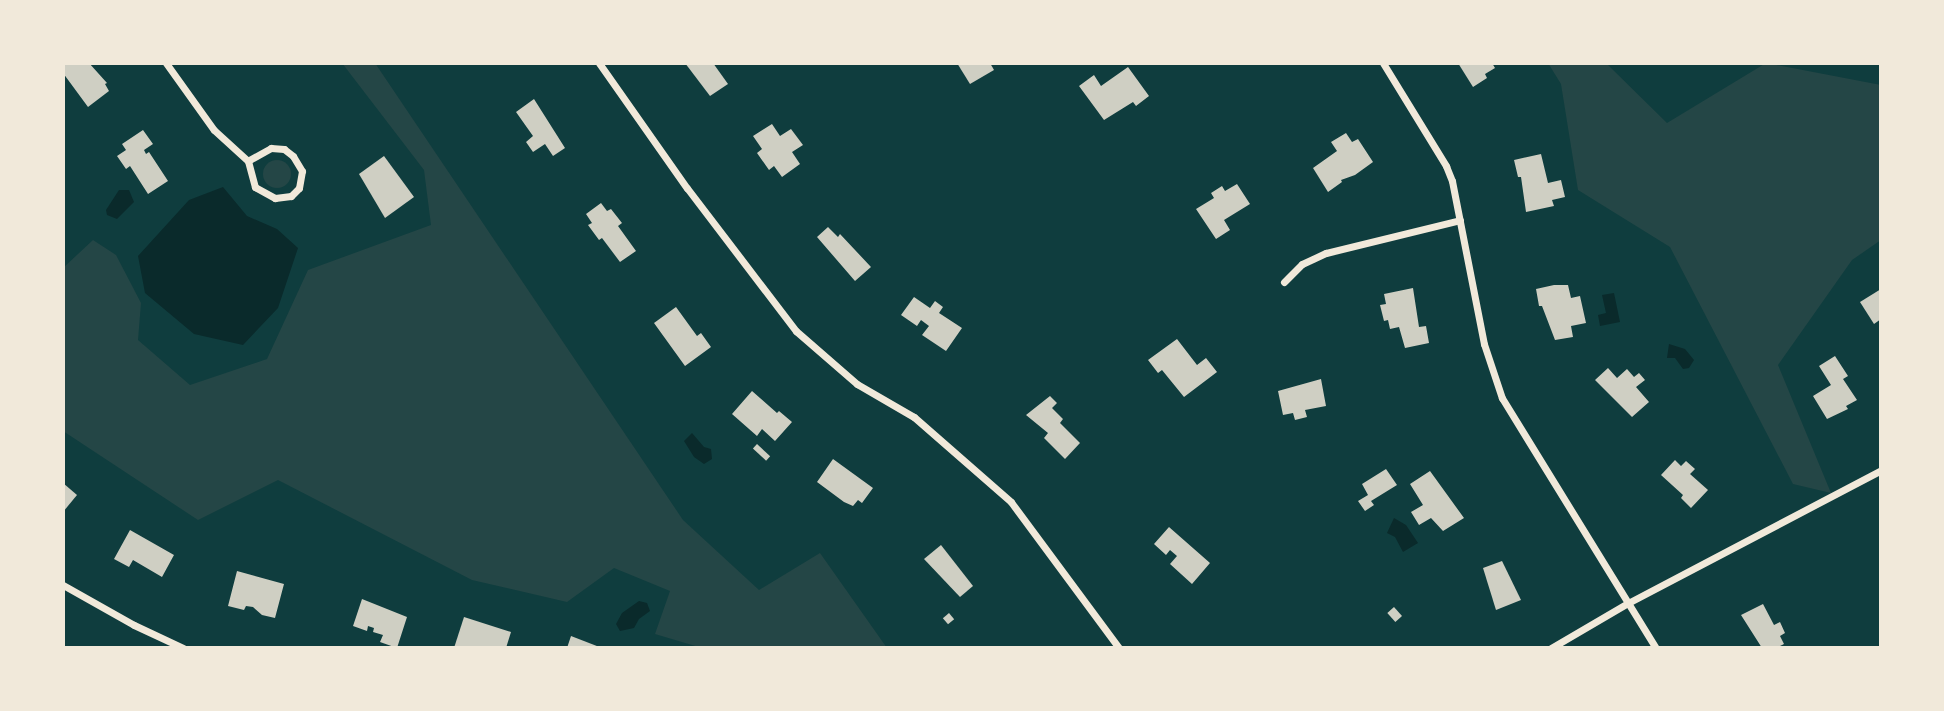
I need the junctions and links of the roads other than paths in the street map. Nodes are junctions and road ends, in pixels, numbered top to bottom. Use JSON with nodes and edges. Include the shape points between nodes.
{"nodes":[{"id":1,"x":166,"y":63,"type":"edge"},
{"id":2,"x":599,"y":63,"type":"edge"},
{"id":3,"x":1383,"y":63,"type":"edge"},
{"id":4,"x":248,"y":161,"type":"junction"},
{"id":5,"x":1460,"y":220,"type":"junction"},
{"id":6,"x":1284,"y":282,"type":"dead end"},
{"id":7,"x":1881,"y":470,"type":"edge"},
{"id":8,"x":63,"y":584,"type":"edge"},
{"id":9,"x":1628,"y":603,"type":"junction"},
{"id":10,"x":183,"y":648,"type":"edge"},
{"id":11,"x":1119,"y":648,"type":"edge"},
{"id":12,"x":1551,"y":648,"type":"edge"},
{"id":13,"x":1656,"y":648,"type":"edge"}],
"edges":[{"from":1,"to":4,"type":"street","via":[[214,130]]},
{"from":2,"to":11,"type":"street","via":[[796,331],[857,384],[914,417],[980,471],[1011,502]]},
{"from":3,"to":5,"type":"street","via":[[1446,166]]},
{"from":4,"to":4,"type":"street","via":[[271,148],[289,152],[302,171],[299,188],[283,198],[267,196],[251,181]]},
{"from":5,"to":6,"type":"street","via":[[1325,253],[1302,264]]},
{"from":5,"to":9,"type":"street","via":[[1484,344],[1502,398]]},
{"from":7,"to":9,"type":"street"},
{"from":8,"to":10,"type":"street"},
{"from":9,"to":12,"type":"street"},
{"from":9,"to":13,"type":"street"}]}
